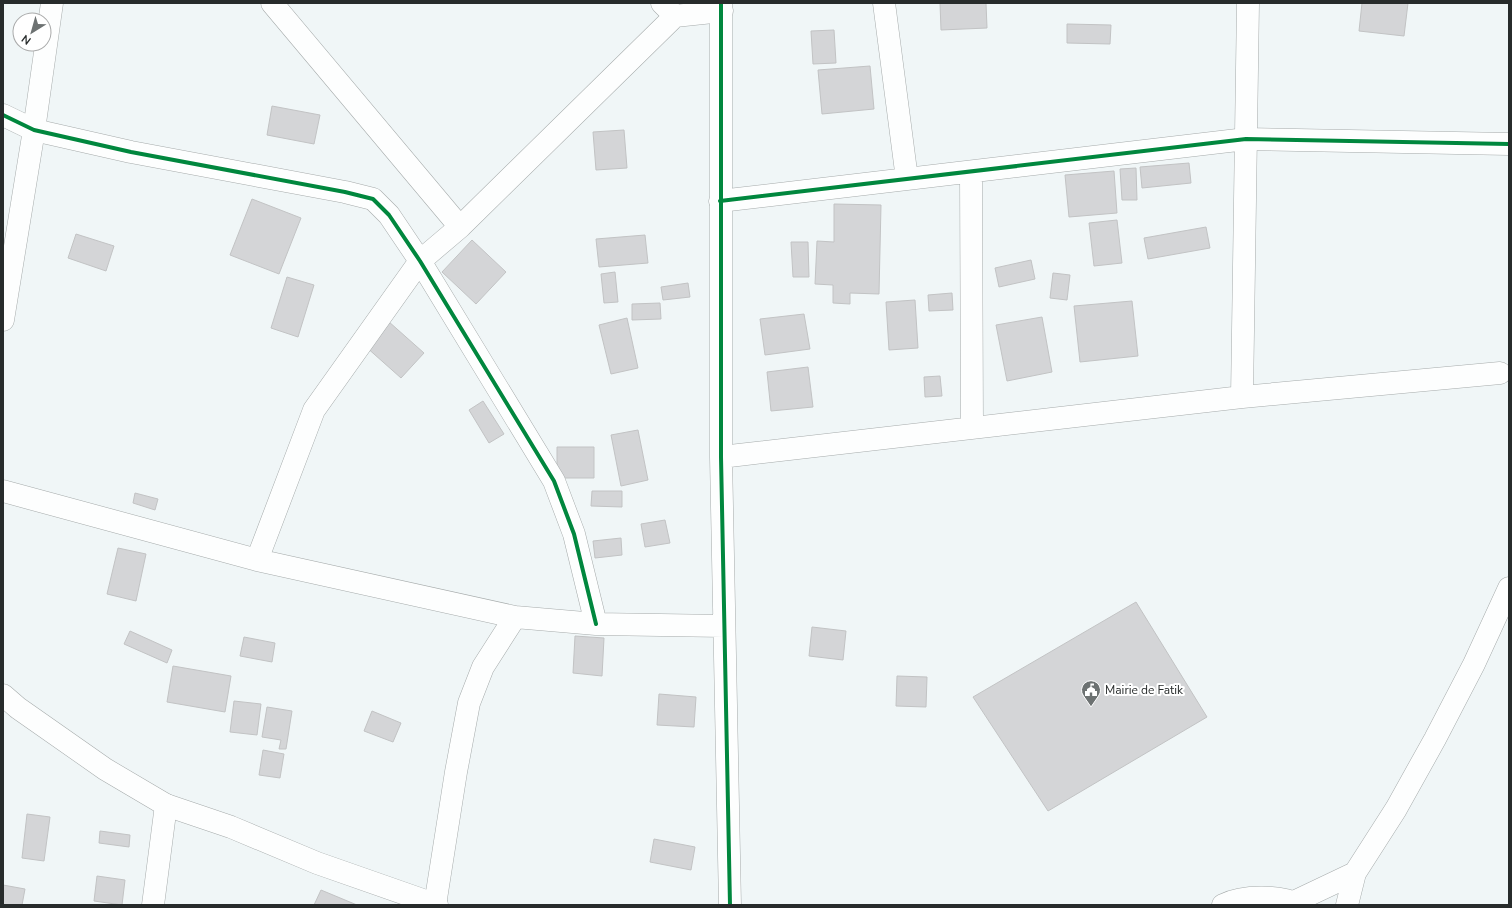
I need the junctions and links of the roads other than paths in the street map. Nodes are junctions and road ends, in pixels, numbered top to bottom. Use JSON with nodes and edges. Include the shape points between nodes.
{"nodes":[{"id":1,"x":52,"y":3,"type":"edge"},
{"id":2,"x":884,"y":3,"type":"edge"},
{"id":3,"x":1248,"y":3,"type":"edge"},
{"id":4,"x":275,"y":4,"type":"edge"},
{"id":5,"x":721,"y":7,"type":"edge"},
{"id":6,"x":668,"y":10,"type":"edge"},
{"id":7,"x":3,"y":115,"type":"edge"},
{"id":8,"x":34,"y":130,"type":"junction"},
{"id":9,"x":1246,"y":139,"type":"junction"},
{"id":10,"x":1509,"y":144,"type":"edge"},
{"id":11,"x":971,"y":172,"type":"junction"},
{"id":12,"x":907,"y":179,"type":"junction"},
{"id":13,"x":720,"y":201,"type":"junction"},
{"id":14,"x":460,"y":227,"type":"junction"},
{"id":15,"x":420,"y":261,"type":"junction"},
{"id":16,"x":3,"y":320,"type":"edge"},
{"id":17,"x":1500,"y":373,"type":"dead end"},
{"id":18,"x":1242,"y":397,"type":"junction"},
{"id":19,"x":972,"y":428,"type":"junction"},
{"id":20,"x":721,"y":457,"type":"junction"},
{"id":21,"x":3,"y":490,"type":"edge"},
{"id":22,"x":257,"y":560,"type":"junction"},
{"id":23,"x":1509,"y":588,"type":"edge"},
{"id":24,"x":515,"y":617,"type":"junction"},
{"id":25,"x":596,"y":624,"type":"junction"},
{"id":26,"x":724,"y":626,"type":"junction"},
{"id":27,"x":3,"y":695,"type":"edge"},
{"id":28,"x":166,"y":805,"type":"junction"},
{"id":29,"x":1355,"y":874,"type":"junction"},
{"id":30,"x":1297,"y":903,"type":"edge"},
{"id":31,"x":153,"y":905,"type":"edge"},
{"id":32,"x":436,"y":905,"type":"edge"},
{"id":33,"x":730,"y":905,"type":"edge"},
{"id":34,"x":1223,"y":905,"type":"edge"},
{"id":35,"x":1347,"y":905,"type":"edge"}],
"edges":[{"from":1,"to":8,"type":"street"},
{"from":2,"to":12,"type":"street"},
{"from":3,"to":9,"type":"street"},
{"from":4,"to":14,"type":"street"},
{"from":5,"to":6,"type":"street"},
{"from":5,"to":13,"type":"street"},
{"from":6,"to":14,"type":"street"},
{"from":7,"to":8,"type":"street"},
{"from":8,"to":15,"type":"street","via":[[131,152],[373,199],[389,215]]},
{"from":8,"to":16,"type":"street"},
{"from":9,"to":10,"type":"street"},
{"from":9,"to":11,"type":"street"},
{"from":9,"to":18,"type":"street"},
{"from":11,"to":12,"type":"street"},
{"from":11,"to":19,"type":"street"},
{"from":12,"to":13,"type":"street"},
{"from":13,"to":20,"type":"street"},
{"from":14,"to":15,"type":"street"},
{"from":15,"to":22,"type":"street","via":[[314,410]]},
{"from":15,"to":25,"type":"street","via":[[554,481],[574,534]]},
{"from":17,"to":18,"type":"street"},
{"from":18,"to":19,"type":"street"},
{"from":19,"to":20,"type":"street"},
{"from":20,"to":26,"type":"street"},
{"from":21,"to":22,"type":"street"},
{"from":22,"to":24,"type":"street"},
{"from":23,"to":29,"type":"street","via":[[1474,664],[1435,739],[1396,809]]},
{"from":24,"to":25,"type":"street"},
{"from":24,"to":32,"type":"street","via":[[483,667],[469,703]]},
{"from":25,"to":26,"type":"street"},
{"from":26,"to":33,"type":"street"},
{"from":27,"to":28,"type":"street","via":[[105,769]]},
{"from":28,"to":31,"type":"street"},
{"from":28,"to":32,"type":"street"},
{"from":29,"to":30,"type":"street"},
{"from":29,"to":35,"type":"street"},
{"from":30,"to":34,"type":"street","via":[[1262,897]]}]}
